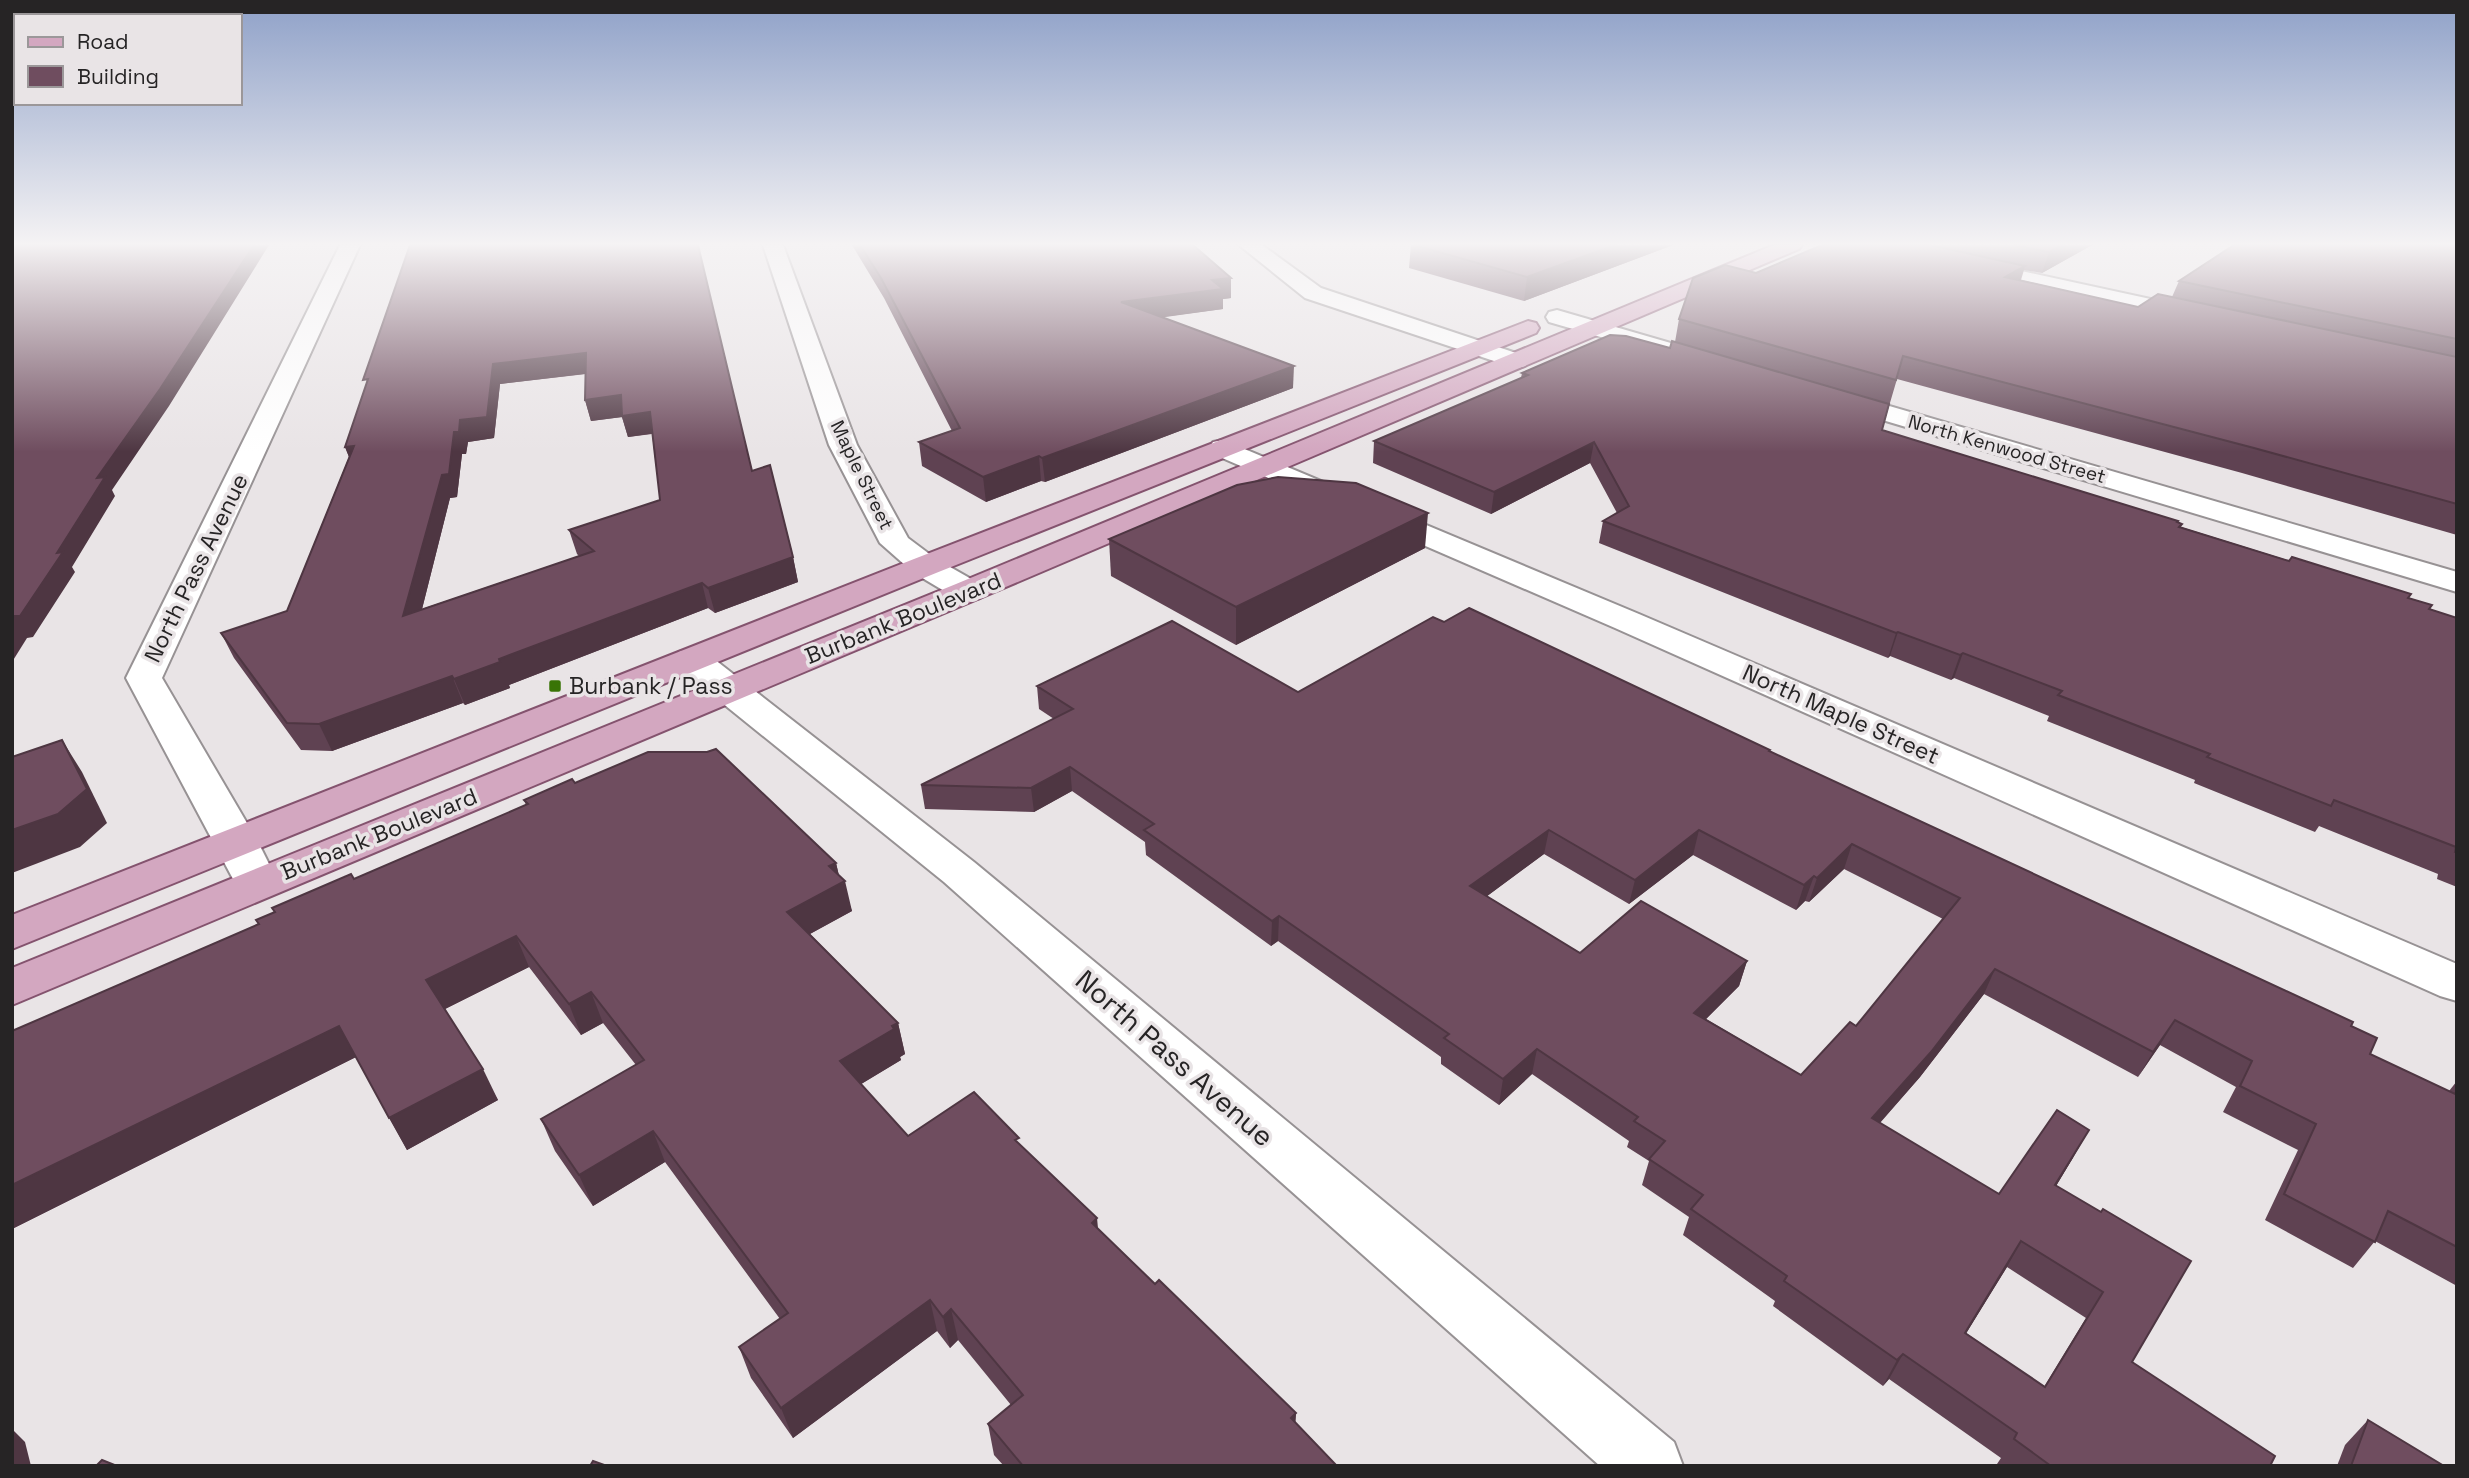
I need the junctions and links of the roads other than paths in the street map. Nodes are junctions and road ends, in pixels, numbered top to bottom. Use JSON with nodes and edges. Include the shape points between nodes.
{"nodes":[{"id":1,"x":317,"y":314,"type":"edge"},
{"id":2,"x":797,"y":314,"type":"edge"},
{"id":3,"x":1375,"y":314,"type":"edge"},
{"id":4,"x":1588,"y":314,"type":"edge"},
{"id":5,"x":2186,"y":314,"type":"edge"},
{"id":6,"x":1579,"y":317,"type":"junction"},
{"id":7,"x":2213,"y":320,"type":"edge"},
{"id":8,"x":1478,"y":348,"type":"junction"},
{"id":9,"x":1691,"y":356,"type":"edge"},
{"id":10,"x":1517,"y":361,"type":"junction"},
{"id":11,"x":1808,"y":391,"type":"edge"},
{"id":12,"x":1223,"y":449,"type":"junction"},
{"id":13,"x":1265,"y":467,"type":"junction"},
{"id":14,"x":925,"y":566,"type":"junction"},
{"id":15,"x":2457,"y":582,"type":"edge"},
{"id":16,"x":968,"y":591,"type":"junction"},
{"id":17,"x":710,"y":675,"type":"junction"},
{"id":18,"x":237,"y":842,"type":"junction"},
{"id":19,"x":257,"y":884,"type":"junction"},
{"id":20,"x":12,"y":933,"type":"edge"},
{"id":21,"x":2457,"y":984,"type":"edge"},
{"id":22,"x":12,"y":987,"type":"edge"},
{"id":23,"x":1650,"y":1466,"type":"edge"}],
"edges":[{"from":1,"to":18,"type":"street","name":"North Pass Avenue","via":[[144,678]]},
{"from":2,"to":14,"type":"street","name":"Maple Street","via":[[843,445],[895,543]]},
{"from":3,"to":8,"type":"street"},
{"from":4,"to":6,"type":"main road","name":"Burbank Boulevard"},
{"from":5,"to":7,"type":"street"},
{"from":6,"to":8,"type":"main road","name":"Burbank Boulevard"},
{"from":6,"to":9,"type":"street"},
{"from":6,"to":10,"type":"main road","name":"Burbank Boulevard"},
{"from":8,"to":10,"type":"street"},
{"from":8,"to":12,"type":"main road","name":"Burbank Boulevard"},
{"from":10,"to":13,"type":"main road","name":"Burbank Boulevard"},
{"from":11,"to":15,"type":"street","name":"North Kenwood Street"},
{"from":12,"to":13,"type":"street","name":"North Maple Street"},
{"from":12,"to":14,"type":"main road","name":"Burbank Boulevard"},
{"from":13,"to":16,"type":"main road","name":"Burbank Boulevard"},
{"from":13,"to":21,"type":"street","name":"North Maple Street"},
{"from":14,"to":16,"type":"street","name":"Maple Street"},
{"from":14,"to":17,"type":"main road","name":"Burbank Boulevard"},
{"from":16,"to":17,"type":"main road","name":"Burbank Boulevard"},
{"from":17,"to":18,"type":"main road","name":"Burbank Boulevard"},
{"from":17,"to":19,"type":"main road","name":"Burbank Boulevard"},
{"from":17,"to":23,"type":"street","name":"North Pass Avenue","via":[[959,872]]},
{"from":18,"to":19,"type":"street","name":"North Pass Avenue"},
{"from":18,"to":20,"type":"main road","name":"Burbank Boulevard"},
{"from":19,"to":22,"type":"main road","name":"Burbank Boulevard"}]}
